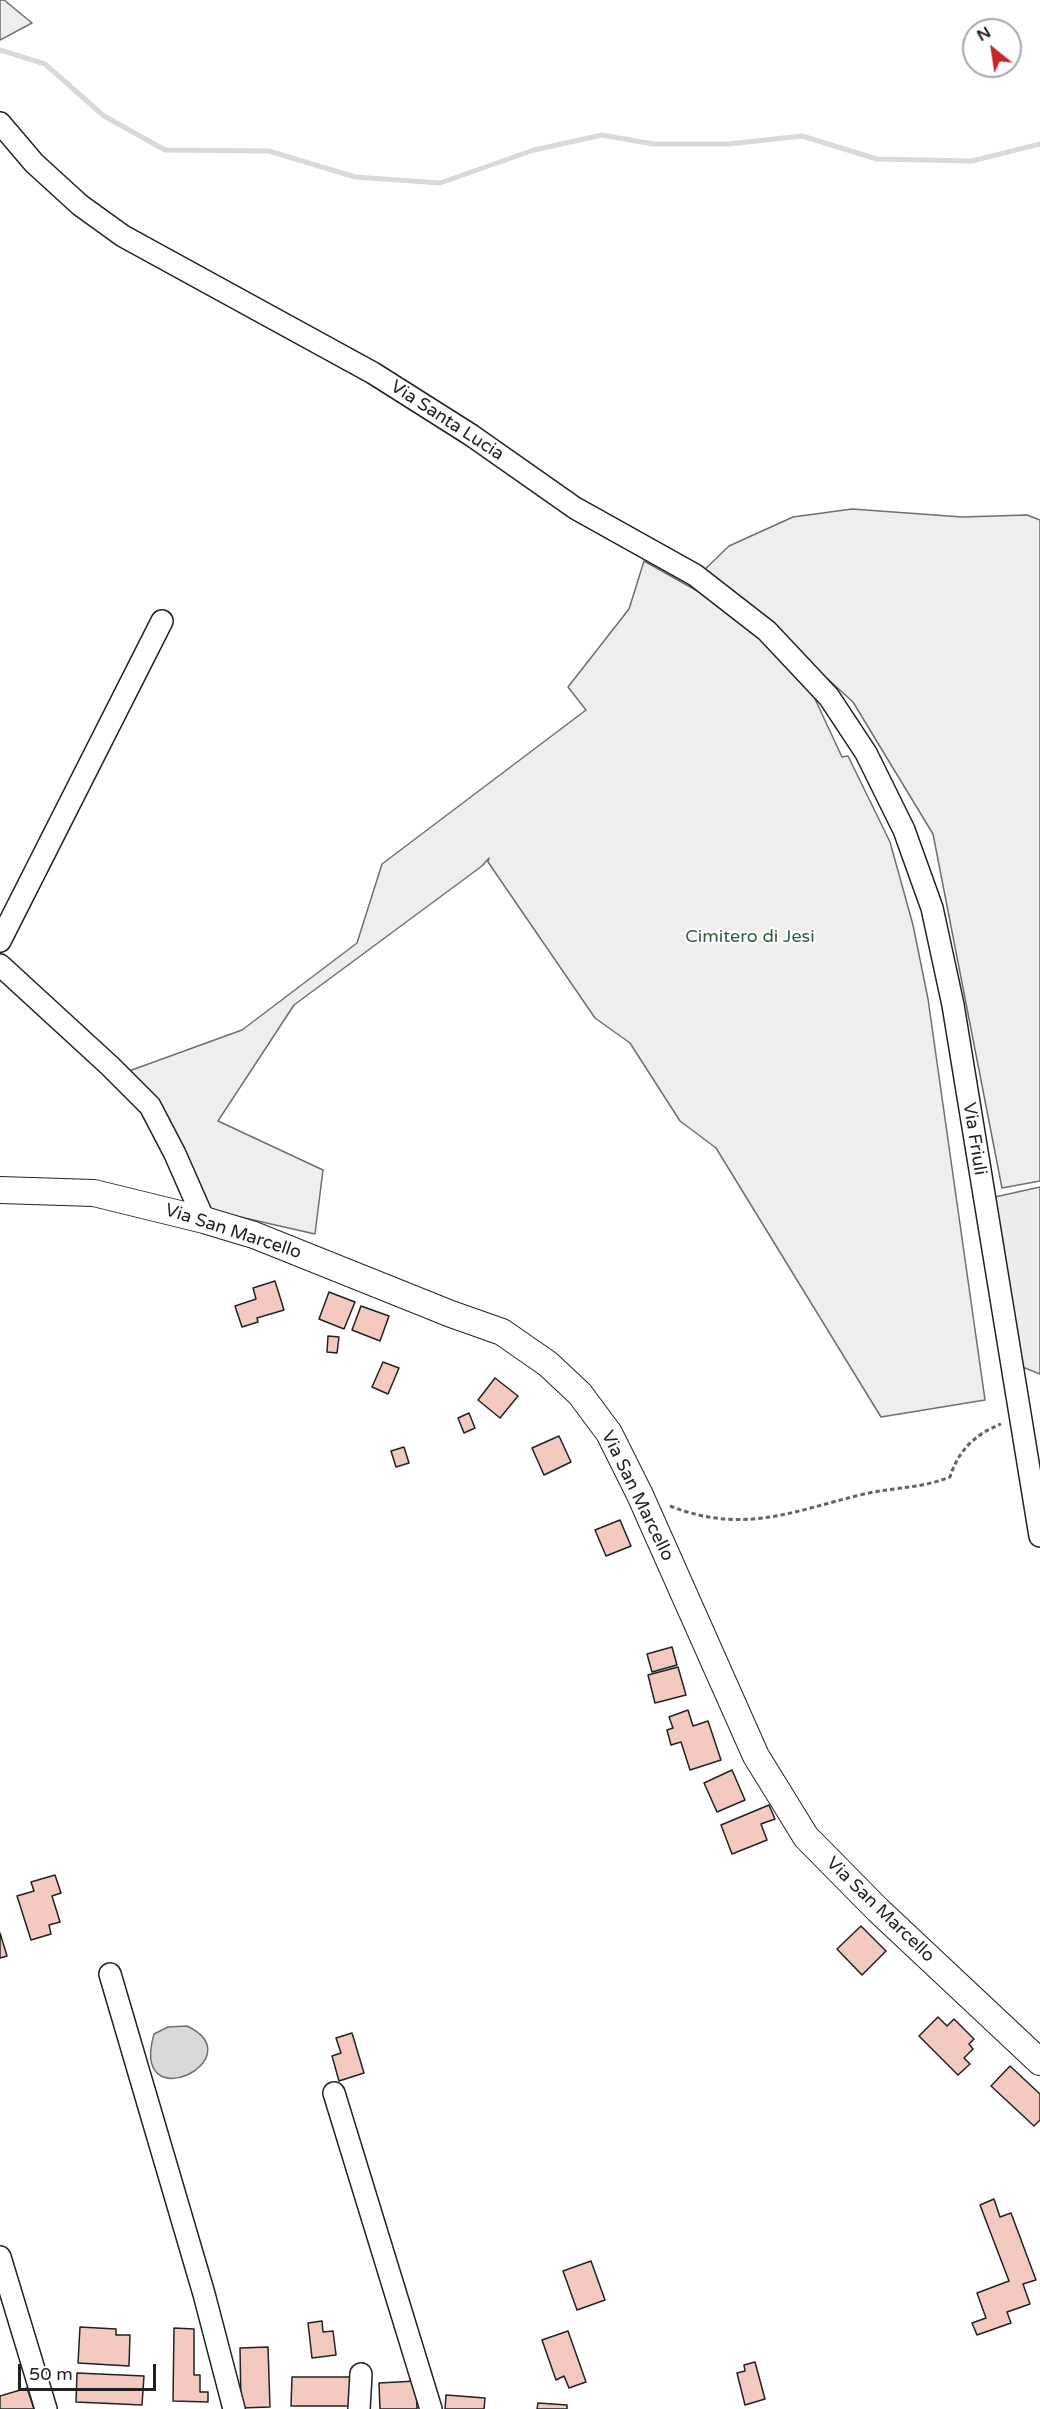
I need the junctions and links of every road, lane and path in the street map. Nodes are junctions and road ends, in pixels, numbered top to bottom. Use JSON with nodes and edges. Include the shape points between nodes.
{"nodes":[{"id":1,"x":0,"y":123,"type":"edge"},
{"id":2,"x":162,"y":621,"type":"dead end"},
{"id":3,"x":866,"y":753,"type":"joint"},
{"id":4,"x":0,"y":941,"type":"edge"},
{"id":5,"x":0,"y":966,"type":"edge"},
{"id":6,"x":0,"y":1190,"type":"edge"},
{"id":7,"x":204,"y":1220,"type":"junction"},
{"id":8,"x":1019,"y":1417,"type":"junction"},
{"id":9,"x":640,"y":1495,"type":"junction"},
{"id":10,"x":1040,"y":1536,"type":"edge"},
{"id":11,"x":110,"y":1974,"type":"dead end"},
{"id":12,"x":1040,"y":2062,"type":"edge"},
{"id":13,"x":334,"y":2093,"type":"dead end"},
{"id":14,"x":0,"y":2257,"type":"edge"},
{"id":15,"x":361,"y":2374,"type":"dead end"},
{"id":16,"x":46,"y":2409,"type":"edge"},
{"id":17,"x":234,"y":2409,"type":"edge"},
{"id":18,"x":359,"y":2409,"type":"edge"},
{"id":19,"x":431,"y":2409,"type":"edge"}],
"edges":[{"from":1,"to":3,"type":"street","name":"Via Santa Lucia","via":[[80,205],[123,236],[373,373],[575,508],[695,575],[767,631],[800,663],[829,697]]},
{"from":2,"to":4,"type":"street"},
{"from":3,"to":8,"type":"street","name":"Via Friuli","via":[[904,830],[932,908],[953,1005]]},
{"from":5,"to":7,"type":"street","via":[[150,1106]]},
{"from":6,"to":7,"type":"main road","name":"Via San Marcello","via":[[94,1193]]},
{"from":7,"to":9,"type":"main road","name":"Via San Marcello","via":[[254,1235],[502,1332],[548,1364],[580,1394],[609,1433]]},
{"from":8,"to":9,"type":"path","via":[[987,1429],[957,1456],[950,1477],[926,1486],[866,1494],[794,1514],[740,1521],[697,1517]]},
{"from":8,"to":10,"type":"street","name":"Via Friuli"},
{"from":9,"to":12,"type":"main road","name":"Via San Marcello","via":[[756,1756],[806,1837]]},
{"from":11,"to":17,"type":"street"},
{"from":13,"to":19,"type":"street"},
{"from":14,"to":16,"type":"street"},
{"from":15,"to":18,"type":"street"}]}
